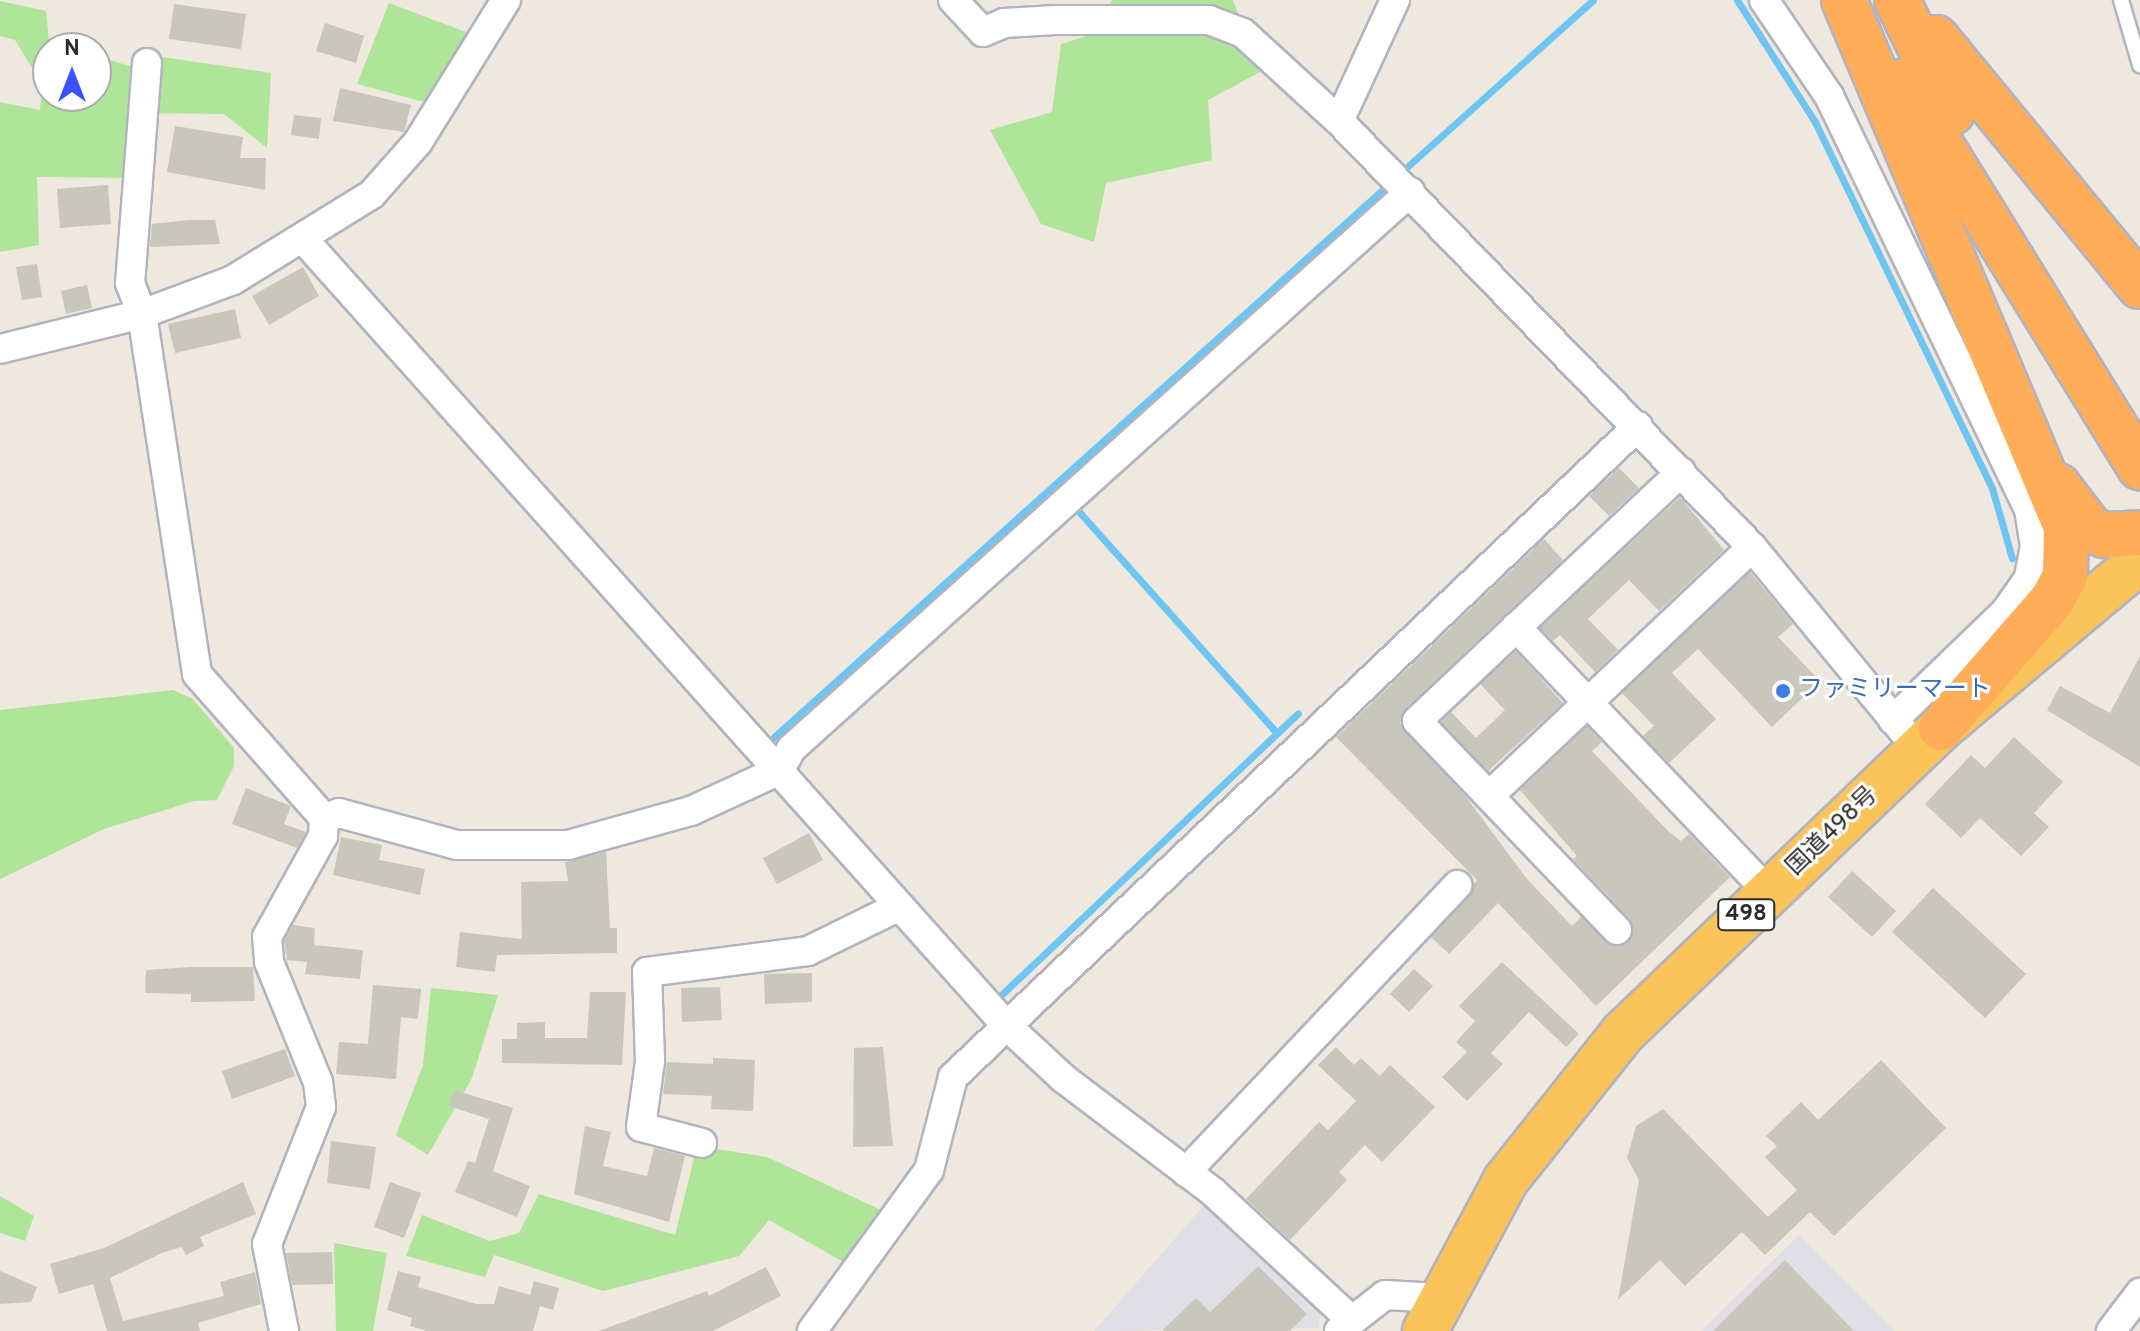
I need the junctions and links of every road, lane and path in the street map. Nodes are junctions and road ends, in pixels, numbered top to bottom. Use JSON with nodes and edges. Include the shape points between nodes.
{"nodes":[{"id":1,"x":506,"y":0,"type":"edge"},
{"id":2,"x":953,"y":0,"type":"edge"},
{"id":3,"x":1395,"y":0,"type":"edge"},
{"id":4,"x":1764,"y":0,"type":"edge"},
{"id":5,"x":1846,"y":0,"type":"edge"},
{"id":6,"x":1897,"y":0,"type":"edge"},
{"id":7,"x":1909,"y":0,"type":"edge"},
{"id":8,"x":2121,"y":0,"type":"edge"},
{"id":9,"x":147,"y":63,"type":"dead end"},
{"id":10,"x":2140,"y":65,"type":"edge"},
{"id":11,"x":1339,"y":121,"type":"junction"},
{"id":12,"x":1410,"y":192,"type":"junction"},
{"id":13,"x":305,"y":241,"type":"junction"},
{"id":14,"x":2140,"y":286,"type":"edge"},
{"id":15,"x":142,"y":314,"type":"junction"},
{"id":16,"x":0,"y":349,"type":"edge"},
{"id":17,"x":2087,"y":358,"type":"junction"},
{"id":18,"x":1638,"y":426,"type":"junction"},
{"id":19,"x":2140,"y":427,"type":"edge"},
{"id":20,"x":2038,"y":453,"type":"junction"},
{"id":21,"x":2140,"y":468,"type":"edge"},
{"id":22,"x":1681,"y":472,"type":"junction"},
{"id":23,"x":2131,"y":525,"type":"edge"},
{"id":24,"x":1752,"y":547,"type":"junction"},
{"id":25,"x":2140,"y":561,"type":"edge"},
{"id":26,"x":1516,"y":627,"type":"junction"},
{"id":27,"x":1588,"y":702,"type":"junction"},
{"id":28,"x":1917,"y":732,"type":"junction"},
{"id":29,"x":766,"y":755,"type":"junction"},
{"id":30,"x":1489,"y":796,"type":"junction"},
{"id":31,"x":324,"y":818,"type":"junction"},
{"id":32,"x":1457,"y":885,"type":"dead end"},
{"id":33,"x":1769,"y":893,"type":"junction"},
{"id":34,"x":900,"y":906,"type":"junction"},
{"id":35,"x":1617,"y":930,"type":"dead end"},
{"id":36,"x":1006,"y":1025,"type":"junction"},
{"id":37,"x":702,"y":1143,"type":"dead end"},
{"id":38,"x":1186,"y":1172,"type":"junction"},
{"id":39,"x":2140,"y":1293,"type":"edge"},
{"id":40,"x":1432,"y":1315,"type":"edge"},
{"id":41,"x":1345,"y":1325,"type":"edge"},
{"id":42,"x":284,"y":1331,"type":"edge"},
{"id":43,"x":812,"y":1331,"type":"edge"},
{"id":44,"x":2111,"y":1331,"type":"edge"}],
"edges":[{"from":1,"to":13,"type":"street","via":[[418,142],[372,194]]},
{"from":2,"to":11,"type":"street","via":[[983,32],[1004,23],[1055,20],[1209,20],[1243,33]]},
{"from":3,"to":11,"type":"street"},
{"from":4,"to":28,"type":"street","via":[[1829,96],[2029,509],[2035,546],[2029,578]]},
{"from":5,"to":17,"type":"highway"},
{"from":5,"to":20,"type":"highway"},
{"from":6,"to":17,"type":"highway","via":[[1935,85]]},
{"from":7,"to":14,"type":"highway","via":[[1959,71]]},
{"from":8,"to":10,"type":"lane"},
{"from":9,"to":15,"type":"street","via":[[130,283]]},
{"from":11,"to":12,"type":"street"},
{"from":12,"to":18,"type":"street"},
{"from":12,"to":29,"type":"street","via":[[791,749]]},
{"from":13,"to":15,"type":"street","via":[[233,280]]},
{"from":13,"to":29,"type":"street"},
{"from":15,"to":16,"type":"street"},
{"from":15,"to":31,"type":"street","via":[[197,674]]},
{"from":17,"to":19,"type":"highway"},
{"from":17,"to":21,"type":"highway"},
{"from":18,"to":22,"type":"street"},
{"from":18,"to":36,"type":"street"},
{"from":20,"to":23,"type":"highway","via":[[2071,506],[2104,535]]},
{"from":20,"to":28,"type":"highway","via":[[2066,527],[2065,576],[2053,599]]},
{"from":22,"to":24,"type":"street"},
{"from":22,"to":26,"type":"street"},
{"from":24,"to":27,"type":"street"},
{"from":24,"to":28,"type":"street"},
{"from":25,"to":28,"type":"highway","name":"国道498号","number":"498"},
{"from":26,"to":27,"type":"street"},
{"from":26,"to":30,"type":"street","via":[[1417,721]]},
{"from":27,"to":30,"type":"street"},
{"from":27,"to":33,"type":"street"},
{"from":28,"to":33,"type":"highway","name":"国道498号","number":"498"},
{"from":29,"to":31,"type":"street","via":[[665,820],[568,845],[457,845],[339,813]]},
{"from":29,"to":34,"type":"street"},
{"from":30,"to":35,"type":"street"},
{"from":31,"to":42,"type":"street","via":[[323,836],[267,937],[269,962],[318,1082],[321,1107],[267,1244]]},
{"from":32,"to":38,"type":"street"},
{"from":33,"to":40,"type":"highway","name":"国道498号","number":"498","via":[[1623,1033],[1506,1180]]},
{"from":34,"to":36,"type":"street"},
{"from":34,"to":37,"type":"street","via":[[808,951],[647,972],[650,1061],[641,1127]]},
{"from":36,"to":38,"type":"street","via":[[1063,1078]]},
{"from":36,"to":43,"type":"street","via":[[953,1077],[929,1170]]},
{"from":38,"to":41,"type":"street"},
{"from":39,"to":44,"type":"street"},
{"from":40,"to":41,"type":"street","via":[[1385,1295]]}]}
